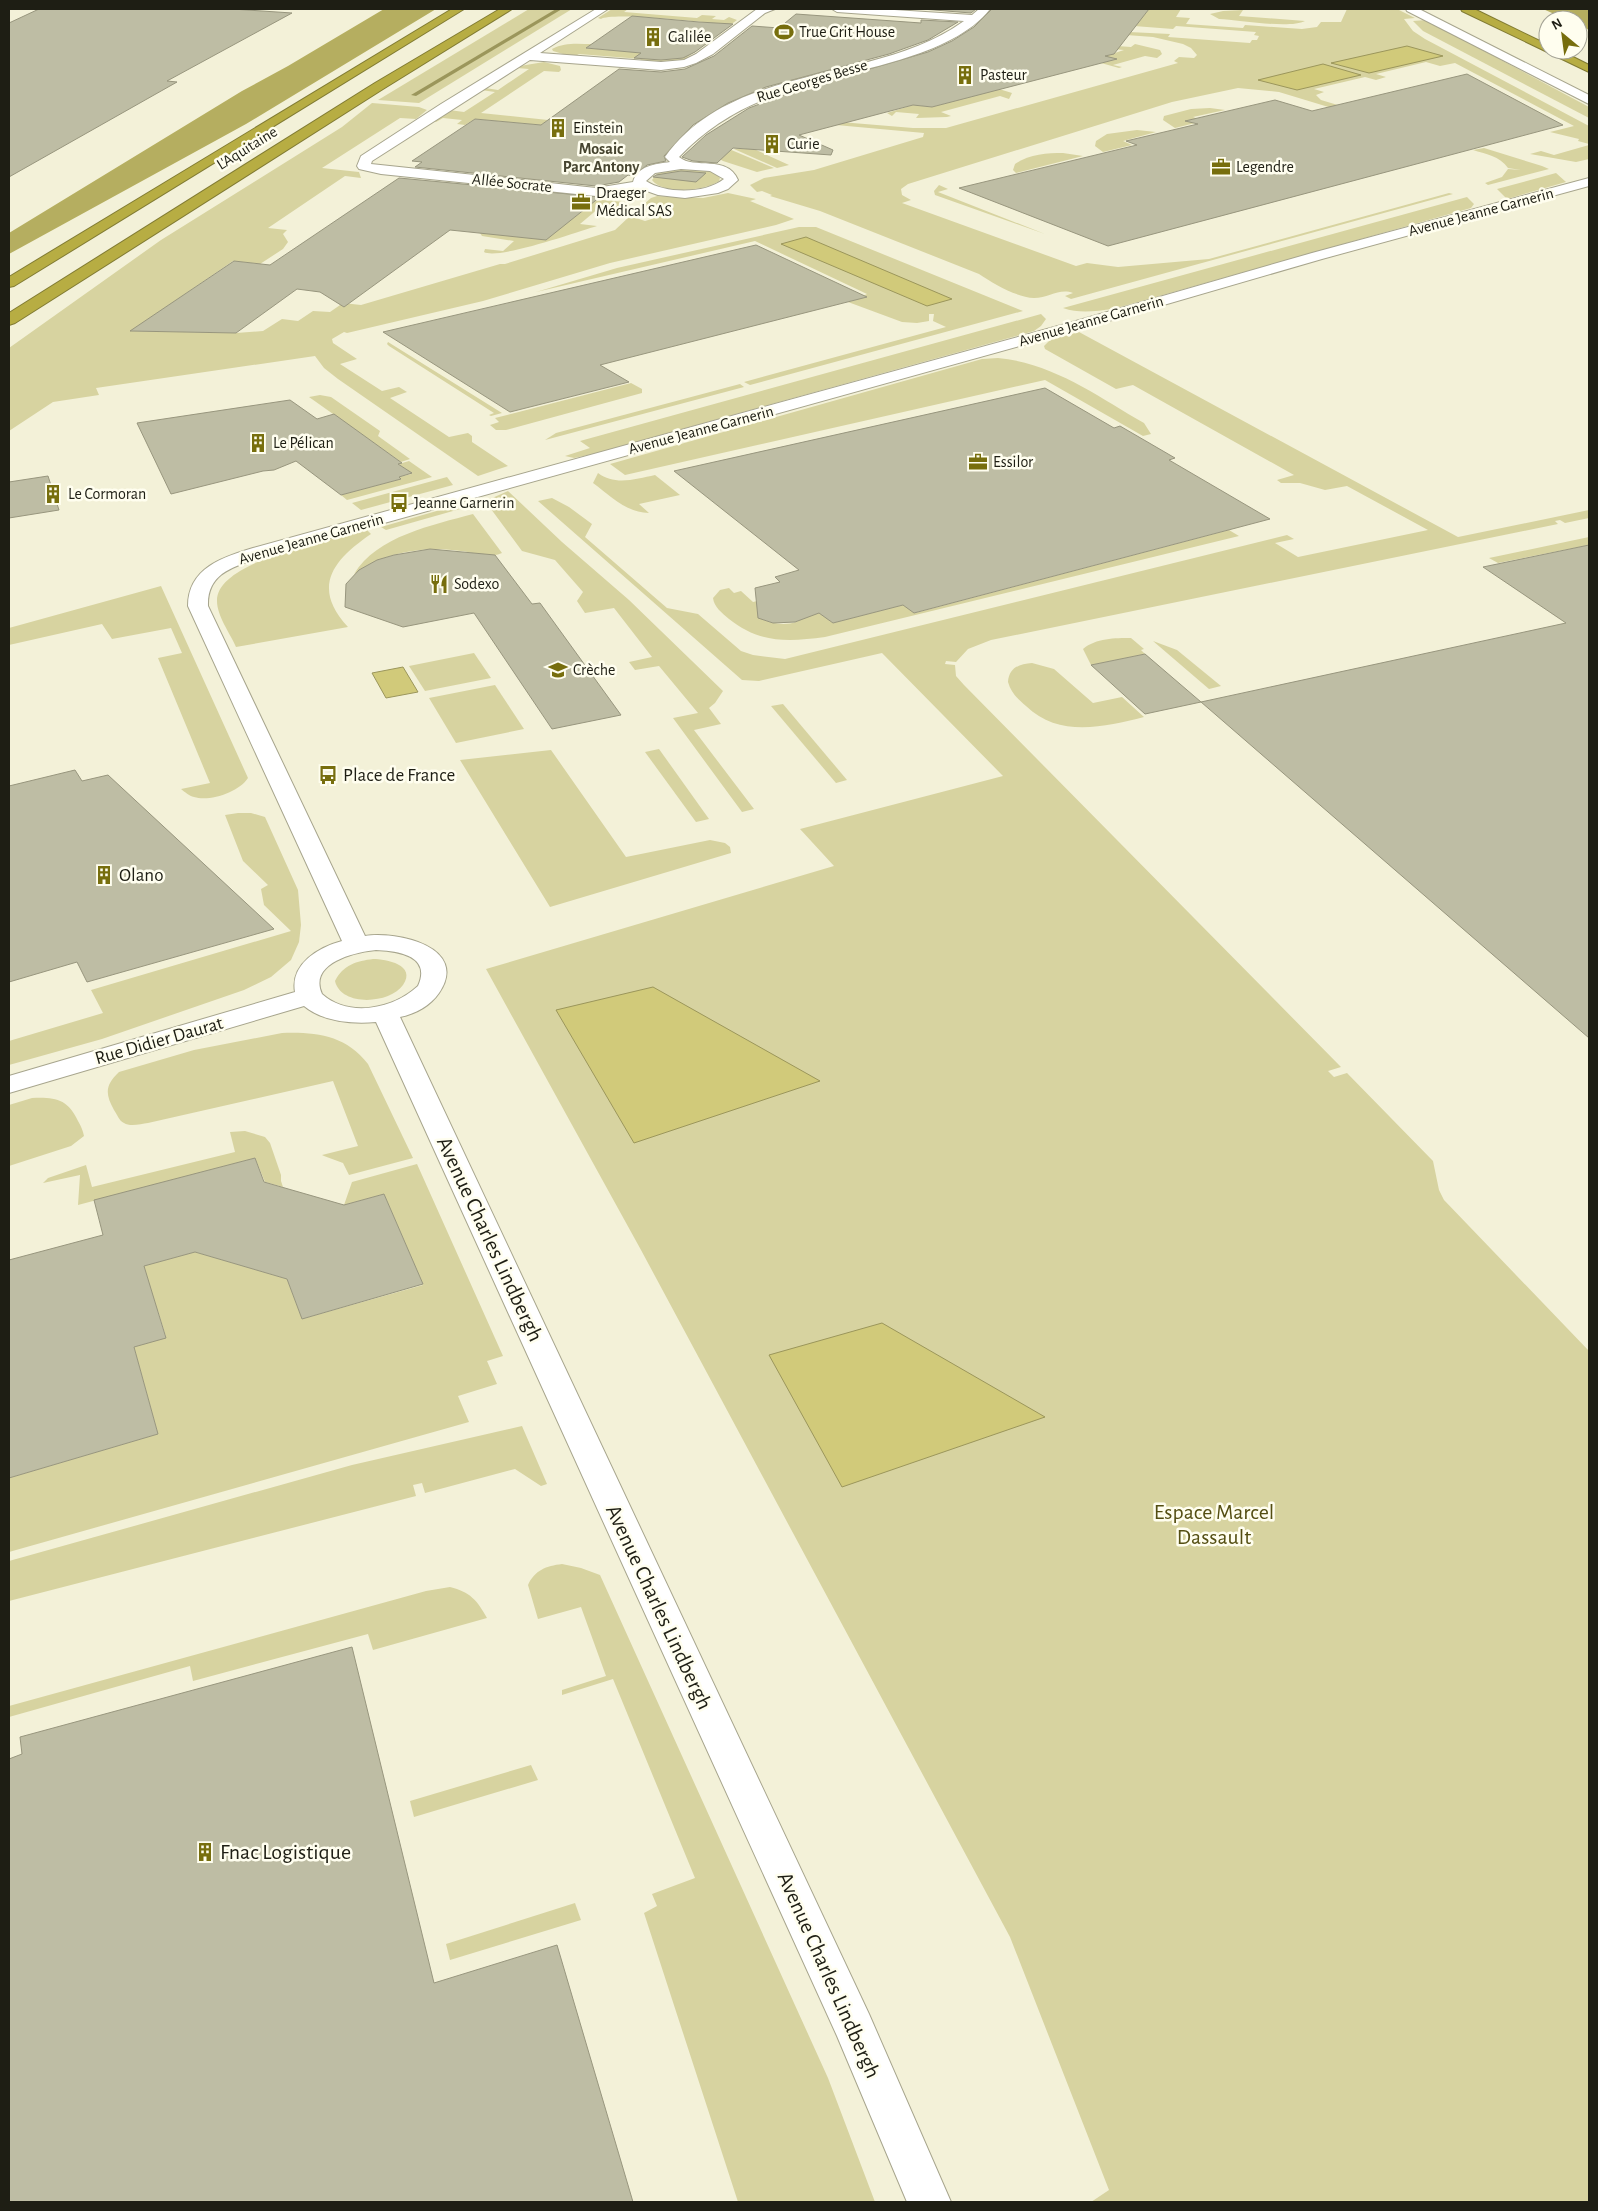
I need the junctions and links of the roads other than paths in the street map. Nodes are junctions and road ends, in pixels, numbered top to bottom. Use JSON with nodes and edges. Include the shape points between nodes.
{"nodes":[{"id":1,"x":459,"y":9,"type":"edge"},
{"id":2,"x":507,"y":9,"type":"edge"},
{"id":3,"x":604,"y":9,"type":"edge"},
{"id":4,"x":770,"y":9,"type":"edge"},
{"id":5,"x":837,"y":9,"type":"edge"},
{"id":6,"x":985,"y":9,"type":"edge"},
{"id":7,"x":1411,"y":9,"type":"edge"},
{"id":8,"x":1466,"y":9,"type":"edge"},
{"id":9,"x":975,"y":19,"type":"junction"},
{"id":10,"x":1538,"y":45,"type":"edge"},
{"id":11,"x":529,"y":56,"type":"junction"},
{"id":12,"x":1570,"y":60,"type":"edge"},
{"id":13,"x":1589,"y":69,"type":"edge"},
{"id":14,"x":1589,"y":100,"type":"edge"},
{"id":15,"x":681,"y":165,"type":"junction"},
{"id":16,"x":1589,"y":182,"type":"edge"},
{"id":17,"x":643,"y":185,"type":"junction"},
{"id":18,"x":9,"y":283,"type":"edge"},
{"id":19,"x":9,"y":320,"type":"edge"},
{"id":20,"x":356,"y":944,"type":"junction"},
{"id":21,"x":310,"y":996,"type":"junction"},
{"id":22,"x":385,"y":1013,"type":"junction"},
{"id":23,"x":9,"y":1085,"type":"edge"},
{"id":24,"x":929,"y":2202,"type":"edge"}],
"edges":[{"from":1,"to":18,"type":"highway","name":"L'Aquitaine"},
{"from":2,"to":19,"type":"highway","name":"L'Aquitaine"},
{"from":3,"to":11,"type":"street"},
{"from":4,"to":11,"type":"street","via":[[761,11],[708,51],[682,64],[661,66]]},
{"from":5,"to":9,"type":"street"},
{"from":6,"to":9,"type":"street","name":"Rue Georges Besse"},
{"from":7,"to":14,"type":"street"},
{"from":8,"to":10,"type":"highway"},
{"from":9,"to":15,"type":"street","name":"Rue Georges Besse","via":[[938,43],[798,83],[740,104],[708,121],[684,142],[672,157]]},
{"from":11,"to":17,"type":"street","name":"Allée Socrate","via":[[366,159],[364,166],[596,192]]},
{"from":12,"to":13,"type":"highway"},
{"from":15,"to":17,"type":"street","via":[[649,171],[640,178]]},
{"from":15,"to":17,"type":"street","via":[[719,169],[731,180],[722,187],[691,193],[663,192]]},
{"from":16,"to":20,"type":"street","name":"Avenue Jeanne Garnerin","via":[[282,546],[222,567],[200,587],[198,606]]},
{"from":20,"to":21,"type":"street","via":[[333,953],[315,966],[308,976]]},
{"from":20,"to":22,"type":"street","via":[[395,943],[412,947],[433,964],[435,976],[420,998]]},
{"from":21,"to":22,"type":"street","via":[[340,1014]]},
{"from":21,"to":23,"type":"street","name":"Rue Didier Daurat"},
{"from":22,"to":24,"type":"street","name":"Avenue Charles Lindbergh","via":[[850,2019]]}]}
